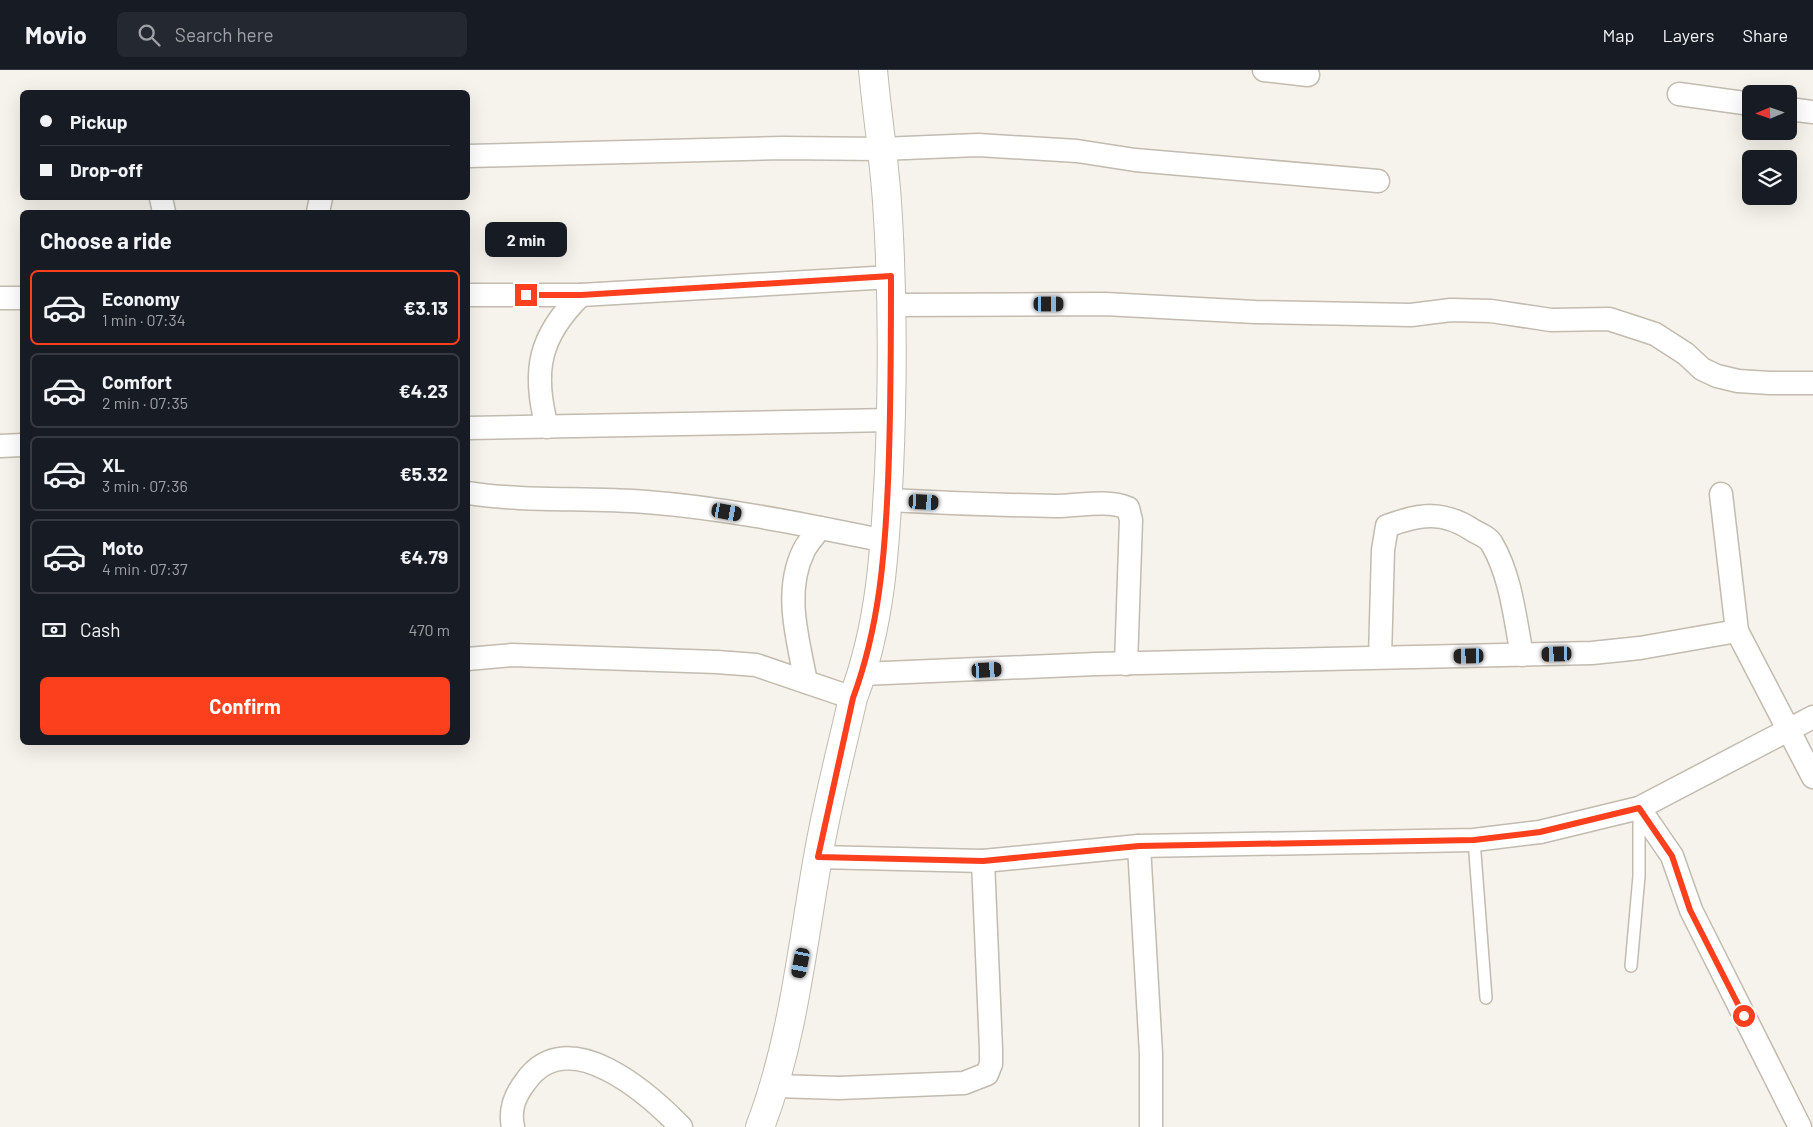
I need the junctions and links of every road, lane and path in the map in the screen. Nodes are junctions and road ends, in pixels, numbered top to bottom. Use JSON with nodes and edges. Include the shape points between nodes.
{"nodes":[{"id":1,"x":873,"y":70,"type":"edge"},
{"id":2,"x":1264,"y":70,"type":"edge"},
{"id":3,"x":1308,"y":75,"type":"dead end"},
{"id":4,"x":1679,"y":94,"type":"dead end"},
{"id":5,"x":1742,"y":103,"type":"edge"},
{"id":6,"x":1798,"y":110,"type":"edge"},
{"id":7,"x":1813,"y":112,"type":"edge"},
{"id":8,"x":881,"y":149,"type":"junction"},
{"id":9,"x":470,"y":156,"type":"edge"},
{"id":10,"x":1378,"y":181,"type":"dead end"},
{"id":11,"x":891,"y":276,"type":"junction"},
{"id":12,"x":470,"y":295,"type":"edge"},
{"id":13,"x":581,"y":295,"type":"junction"},
{"id":14,"x":0,"y":298,"type":"edge"},
{"id":15,"x":20,"y":298,"type":"edge"},
{"id":16,"x":891,"y":305,"type":"junction"},
{"id":17,"x":1813,"y":383,"type":"edge"},
{"id":18,"x":891,"y":420,"type":"junction"},
{"id":19,"x":547,"y":427,"type":"junction"},
{"id":20,"x":470,"y":428,"type":"edge"},
{"id":21,"x":20,"y":444,"type":"edge"},
{"id":22,"x":0,"y":446,"type":"edge"},
{"id":23,"x":470,"y":493,"type":"edge"},
{"id":24,"x":1721,"y":494,"type":"dead end"},
{"id":25,"x":888,"y":500,"type":"junction"},
{"id":26,"x":820,"y":528,"type":"junction"},
{"id":27,"x":886,"y":541,"type":"junction"},
{"id":28,"x":1737,"y":631,"type":"junction"},
{"id":29,"x":1522,"y":655,"type":"junction"},
{"id":30,"x":1380,"y":657,"type":"junction"},
{"id":31,"x":470,"y":659,"type":"edge"},
{"id":32,"x":1126,"y":664,"type":"junction"},
{"id":33,"x":806,"y":682,"type":"junction"},
{"id":34,"x":858,"y":686,"type":"junction"},
{"id":35,"x":1813,"y":717,"type":"edge"},
{"id":36,"x":1790,"y":729,"type":"junction"},
{"id":37,"x":1813,"y":777,"type":"edge"},
{"id":38,"x":1639,"y":808,"type":"junction"},
{"id":39,"x":1474,"y":840,"type":"junction"},
{"id":40,"x":1139,"y":846,"type":"junction"},
{"id":41,"x":818,"y":857,"type":"junction"},
{"id":42,"x":983,"y":861,"type":"junction"},
{"id":43,"x":1631,"y":966,"type":"dead end"},
{"id":44,"x":1486,"y":998,"type":"dead end"},
{"id":45,"x":776,"y":1086,"type":"junction"},
{"id":46,"x":510,"y":1122,"type":"edge"},
{"id":47,"x":681,"y":1127,"type":"edge"},
{"id":48,"x":760,"y":1127,"type":"edge"},
{"id":49,"x":1151,"y":1127,"type":"edge"},
{"id":50,"x":1800,"y":1127,"type":"edge"}],
"edges":[{"from":1,"to":8,"type":"street"},
{"from":2,"to":3,"type":"street"},
{"from":4,"to":5,"type":"street"},
{"from":6,"to":7,"type":"street"},
{"from":8,"to":9,"type":"street","via":[[782,148]]},
{"from":8,"to":10,"type":"street","via":[[988,145]]},
{"from":8,"to":11,"type":"street"},
{"from":11,"to":13,"type":"street"},
{"from":11,"to":16,"type":"street"},
{"from":12,"to":13,"type":"street"},
{"from":13,"to":19,"type":"street","via":[[561,315],[547,341],[539,374],[540,400]]},
{"from":14,"to":15,"type":"street"},
{"from":16,"to":17,"type":"street","via":[[1105,304],[1255,312],[1412,315],[1451,310],[1491,310],[1551,320],[1610,319],[1655,334],[1702,369],[1717,376],[1738,381]]},
{"from":16,"to":18,"type":"street"},
{"from":18,"to":19,"type":"street"},
{"from":18,"to":25,"type":"street"},
{"from":19,"to":20,"type":"street"},
{"from":21,"to":22,"type":"street"},
{"from":23,"to":26,"type":"street","via":[[645,502]]},
{"from":24,"to":28,"type":"street"},
{"from":25,"to":27,"type":"street"},
{"from":25,"to":32,"type":"street","via":[[997,505],[1117,504],[1128,508],[1131,520]]},
{"from":26,"to":27,"type":"street"},
{"from":26,"to":33,"type":"street","via":[[804,550],[792,591],[795,627]]},
{"from":27,"to":34,"type":"street","via":[[878,609]]},
{"from":28,"to":29,"type":"street","via":[[1640,648]]},
{"from":28,"to":36,"type":"street"},
{"from":29,"to":30,"type":"street"},
{"from":29,"to":30,"type":"street","via":[[1502,563],[1491,542],[1461,522],[1435,515],[1411,517],[1387,526],[1383,550]]},
{"from":30,"to":32,"type":"street"},
{"from":31,"to":33,"type":"street","via":[[512,655],[717,662],[756,665]]},
{"from":32,"to":34,"type":"street"},
{"from":33,"to":34,"type":"street"},
{"from":34,"to":41,"type":"street"},
{"from":35,"to":36,"type":"street"},
{"from":36,"to":37,"type":"street"},
{"from":36,"to":38,"type":"street"},
{"from":38,"to":39,"type":"street","via":[[1540,832]]},
{"from":38,"to":43,"type":"lane","via":[[1639,876]]},
{"from":38,"to":50,"type":"street","via":[[1672,856],[1690,910]]},
{"from":39,"to":40,"type":"street"},
{"from":39,"to":44,"type":"lane"},
{"from":40,"to":42,"type":"street"},
{"from":40,"to":49,"type":"street","via":[[1151,1054]]},
{"from":41,"to":42,"type":"street"},
{"from":41,"to":45,"type":"street","via":[[808,927]]},
{"from":42,"to":45,"type":"street","via":[[991,1048],[987,1074],[964,1083],[839,1088]]},
{"from":45,"to":48,"type":"street"},
{"from":46,"to":47,"type":"street","via":[[512,1107],[531,1074],[544,1064],[570,1058],[598,1065],[632,1083]]}]}
